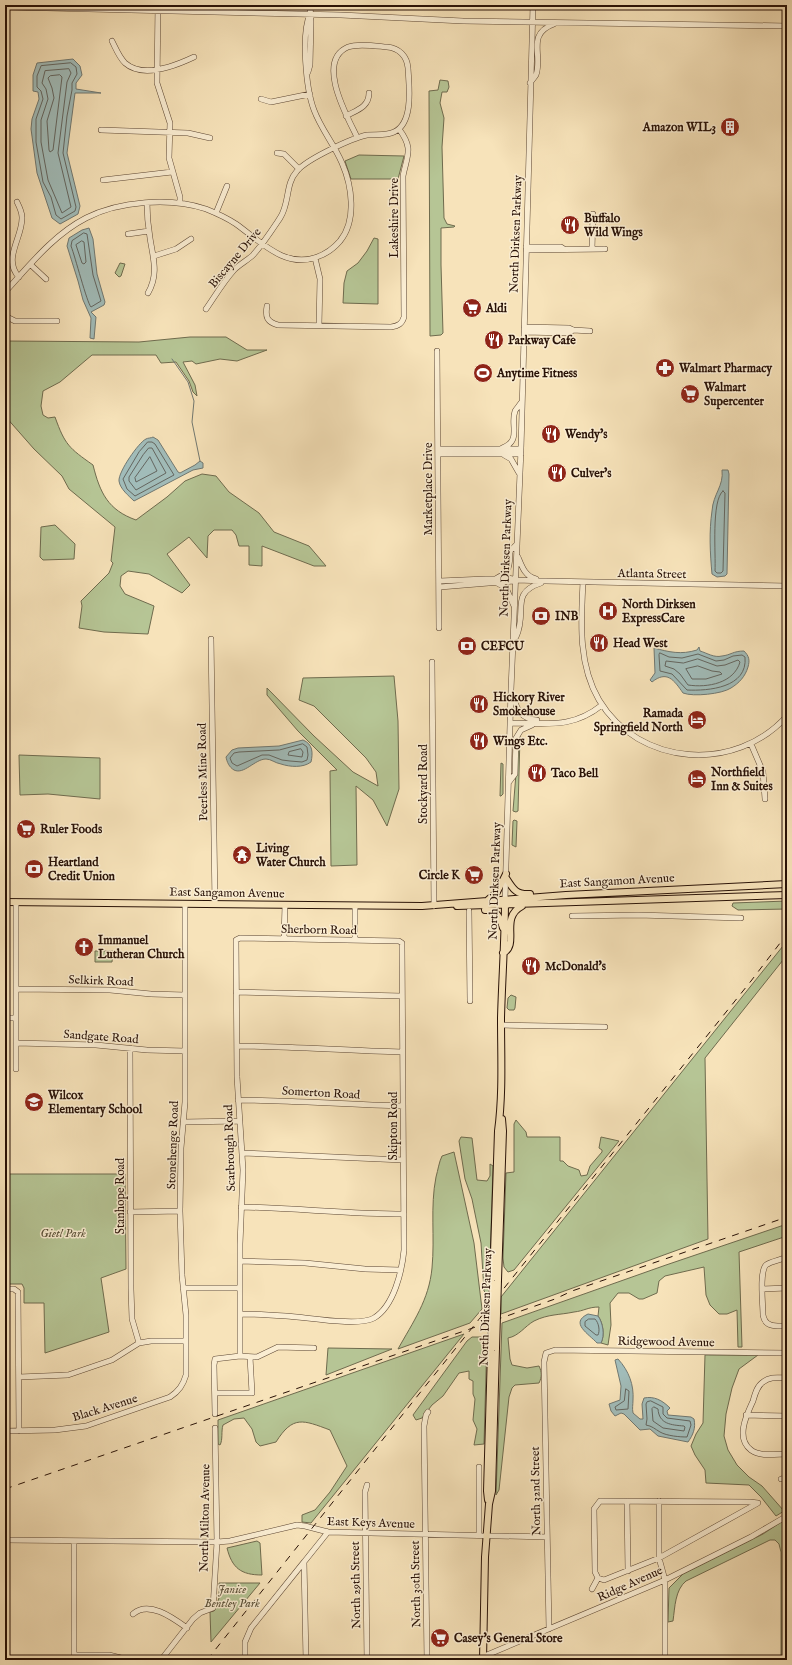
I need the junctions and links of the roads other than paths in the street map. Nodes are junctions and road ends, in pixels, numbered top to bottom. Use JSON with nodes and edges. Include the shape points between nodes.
{"nodes":[{"id":1,"x":310,"y":5,"type":"edge"},
{"id":2,"x":532,"y":5,"type":"edge"},
{"id":3,"x":5,"y":7,"type":"edge"},
{"id":4,"x":158,"y":8,"type":"edge"},
{"id":5,"x":310,"y":14,"type":"junction"},
{"id":6,"x":532,"y":22,"type":"junction"},
{"id":7,"x":558,"y":23,"type":"junction"},
{"id":8,"x":787,"y":26,"type":"edge"},
{"id":9,"x":112,"y":41,"type":"dead end"},
{"id":10,"x":194,"y":57,"type":"dead end"},
{"id":11,"x":156,"y":70,"type":"junction"},
{"id":12,"x":530,"y":83,"type":"junction"},
{"id":13,"x":369,"y":93,"type":"dead end"},
{"id":14,"x":310,"y":94,"type":"junction"},
{"id":15,"x":261,"y":99,"type":"dead end"},
{"id":16,"x":346,"y":116,"type":"junction"},
{"id":17,"x":399,"y":129,"type":"junction"},
{"id":18,"x":101,"y":130,"type":"dead end"},
{"id":19,"x":170,"y":132,"type":"junction"},
{"id":20,"x":357,"y":137,"type":"junction"},
{"id":21,"x":210,"y":138,"type":"dead end"},
{"id":22,"x":334,"y":148,"type":"junction"},
{"id":23,"x":277,"y":153,"type":"dead end"},
{"id":24,"x":299,"y":169,"type":"junction"},
{"id":25,"x":172,"y":172,"type":"junction"},
{"id":26,"x":103,"y":180,"type":"dead end"},
{"id":27,"x":227,"y":186,"type":"dead end"},
{"id":28,"x":17,"y":202,"type":"dead end"},
{"id":29,"x":147,"y":203,"type":"junction"},
{"id":30,"x":180,"y":203,"type":"junction"},
{"id":31,"x":216,"y":213,"type":"junction"},
{"id":32,"x":593,"y":214,"type":"dead end"},
{"id":33,"x":149,"y":231,"type":"junction"},
{"id":34,"x":128,"y":234,"type":"dead end"},
{"id":35,"x":191,"y":239,"type":"dead end"},
{"id":36,"x":262,"y":243,"type":"junction"},
{"id":37,"x":526,"y":248,"type":"junction"},
{"id":38,"x":592,"y":249,"type":"junction"},
{"id":39,"x":605,"y":250,"type":"dead end"},
{"id":40,"x":154,"y":256,"type":"junction"},
{"id":41,"x":315,"y":258,"type":"junction"},
{"id":42,"x":30,"y":265,"type":"junction"},
{"id":43,"x":19,"y":277,"type":"junction"},
{"id":44,"x":46,"y":279,"type":"dead end"},
{"id":45,"x":5,"y":292,"type":"edge"},
{"id":46,"x":148,"y":293,"type":"dead end"},
{"id":47,"x":266,"y":306,"type":"dead end"},
{"id":48,"x":206,"y":309,"type":"dead end"},
{"id":49,"x":5,"y":316,"type":"edge"},
{"id":50,"x":57,"y":321,"type":"dead end"},
{"id":51,"x":319,"y":326,"type":"junction"},
{"id":52,"x":524,"y":330,"type":"junction"},
{"id":53,"x":590,"y":331,"type":"dead end"},
{"id":54,"x":436,"y":351,"type":"dead end"},
{"id":55,"x":521,"y":403,"type":"junction"},
{"id":56,"x":438,"y":451,"type":"junction"},
{"id":57,"x":500,"y":452,"type":"junction"},
{"id":58,"x":521,"y":452,"type":"junction"},
{"id":59,"x":520,"y":475,"type":"junction"},
{"id":60,"x":517,"y":544,"type":"junction"},
{"id":61,"x":517,"y":555,"type":"junction"},
{"id":62,"x":516,"y":580,"type":"junction"},
{"id":63,"x":496,"y":581,"type":"junction"},
{"id":64,"x":546,"y":581,"type":"junction"},
{"id":65,"x":553,"y":582,"type":"junction"},
{"id":66,"x":583,"y":582,"type":"junction"},
{"id":67,"x":440,"y":584,"type":"junction"},
{"id":68,"x":787,"y":586,"type":"edge"},
{"id":69,"x":516,"y":609,"type":"junction"},
{"id":70,"x":439,"y":628,"type":"dead end"},
{"id":71,"x":211,"y":639,"type":"dead end"},
{"id":72,"x":514,"y":639,"type":"junction"},
{"id":73,"x":432,"y":662,"type":"dead end"},
{"id":74,"x":511,"y":690,"type":"junction"},
{"id":75,"x":602,"y":705,"type":"junction"},
{"id":76,"x":787,"y":716,"type":"edge"},
{"id":77,"x":511,"y":723,"type":"junction"},
{"id":78,"x":535,"y":723,"type":"junction"},
{"id":79,"x":553,"y":723,"type":"junction"},
{"id":80,"x":750,"y":744,"type":"junction"},
{"id":81,"x":509,"y":782,"type":"junction"},
{"id":82,"x":765,"y":799,"type":"dead end"},
{"id":83,"x":506,"y":876,"type":"junction"},
{"id":84,"x":787,"y":884,"type":"edge"},
{"id":85,"x":566,"y":895,"type":"junction"},
{"id":86,"x":787,"y":895,"type":"edge"},
{"id":87,"x":488,"y":900,"type":"junction"},
{"id":88,"x":5,"y":902,"type":"edge"},
{"id":89,"x":16,"y":902,"type":"junction"},
{"id":90,"x":505,"y":902,"type":"junction"},
{"id":91,"x":185,"y":904,"type":"junction"},
{"id":92,"x":215,"y":904,"type":"junction"},
{"id":93,"x":285,"y":905,"type":"junction"},
{"id":94,"x":448,"y":905,"type":"junction"},
{"id":95,"x":523,"y":905,"type":"junction"},
{"id":96,"x":355,"y":906,"type":"junction"},
{"id":97,"x":434,"y":906,"type":"junction"},
{"id":98,"x":462,"y":907,"type":"junction"},
{"id":99,"x":469,"y":910,"type":"junction"},
{"id":100,"x":572,"y":916,"type":"dead end"},
{"id":101,"x":741,"y":918,"type":"dead end"},
{"id":102,"x":504,"y":932,"type":"junction"},
{"id":103,"x":237,"y":939,"type":"joint"},
{"id":104,"x":284,"y":939,"type":"junction"},
{"id":105,"x":354,"y":940,"type":"junction"},
{"id":106,"x":400,"y":942,"type":"joint"},
{"id":107,"x":503,"y":953,"type":"junction"},
{"id":108,"x":16,"y":989,"type":"junction"},
{"id":109,"x":236,"y":992,"type":"junction"},
{"id":110,"x":185,"y":995,"type":"junction"},
{"id":111,"x":402,"y":996,"type":"junction"},
{"id":112,"x":470,"y":1000,"type":"dead end"},
{"id":113,"x":5,"y":1018,"type":"edge"},
{"id":114,"x":16,"y":1018,"type":"junction"},
{"id":115,"x":501,"y":1025,"type":"junction"},
{"id":116,"x":605,"y":1027,"type":"dead end"},
{"id":117,"x":16,"y":1043,"type":"junction"},
{"id":118,"x":237,"y":1046,"type":"junction"},
{"id":119,"x":130,"y":1048,"type":"junction"},
{"id":120,"x":185,"y":1051,"type":"junction"},
{"id":121,"x":402,"y":1052,"type":"junction"},
{"id":122,"x":16,"y":1069,"type":"dead end"},
{"id":123,"x":238,"y":1100,"type":"junction"},
{"id":124,"x":403,"y":1106,"type":"junction"},
{"id":125,"x":240,"y":1121,"type":"junction"},
{"id":126,"x":183,"y":1122,"type":"junction"},
{"id":127,"x":242,"y":1153,"type":"junction"},
{"id":128,"x":403,"y":1160,"type":"junction"},
{"id":129,"x":241,"y":1207,"type":"junction"},
{"id":130,"x":130,"y":1212,"type":"junction"},
{"id":131,"x":180,"y":1212,"type":"junction"},
{"id":132,"x":404,"y":1214,"type":"junction"},
{"id":133,"x":787,"y":1257,"type":"edge"},
{"id":134,"x":240,"y":1260,"type":"junction"},
{"id":135,"x":400,"y":1270,"type":"junction"},
{"id":136,"x":183,"y":1288,"type":"junction"},
{"id":137,"x":240,"y":1288,"type":"junction"},
{"id":138,"x":787,"y":1288,"type":"edge"},
{"id":139,"x":5,"y":1289,"type":"edge"},
{"id":140,"x":762,"y":1289,"type":"junction"},
{"id":141,"x":240,"y":1314,"type":"junction"},
{"id":142,"x":787,"y":1326,"type":"edge"},
{"id":143,"x":186,"y":1341,"type":"junction"},
{"id":144,"x":140,"y":1343,"type":"junction"},
{"id":145,"x":314,"y":1348,"type":"dead end"},
{"id":146,"x":546,"y":1353,"type":"joint"},
{"id":147,"x":787,"y":1354,"type":"edge"},
{"id":148,"x":240,"y":1356,"type":"junction"},
{"id":149,"x":250,"y":1357,"type":"junction"},
{"id":150,"x":19,"y":1377,"type":"junction"},
{"id":151,"x":787,"y":1378,"type":"edge"},
{"id":152,"x":181,"y":1387,"type":"joint"},
{"id":153,"x":215,"y":1393,"type":"junction"},
{"id":154,"x":428,"y":1412,"type":"dead end"},
{"id":155,"x":215,"y":1414,"type":"dead end"},
{"id":156,"x":746,"y":1415,"type":"junction"},
{"id":157,"x":787,"y":1416,"type":"edge"},
{"id":158,"x":216,"y":1428,"type":"dead end"},
{"id":159,"x":5,"y":1431,"type":"edge"},
{"id":160,"x":19,"y":1431,"type":"junction"},
{"id":161,"x":787,"y":1454,"type":"edge"},
{"id":162,"x":479,"y":1467,"type":"dead end"},
{"id":163,"x":787,"y":1477,"type":"edge"},
{"id":164,"x":781,"y":1479,"type":"dead end"},
{"id":165,"x":367,"y":1485,"type":"dead end"},
{"id":166,"x":627,"y":1501,"type":"junction"},
{"id":167,"x":659,"y":1501,"type":"junction"},
{"id":168,"x":787,"y":1516,"type":"edge"},
{"id":169,"x":328,"y":1532,"type":"junction"},
{"id":170,"x":365,"y":1533,"type":"junction"},
{"id":171,"x":426,"y":1534,"type":"junction"},
{"id":172,"x":478,"y":1535,"type":"junction"},
{"id":173,"x":487,"y":1535,"type":"junction"},
{"id":174,"x":547,"y":1537,"type":"junction"},
{"id":175,"x":5,"y":1540,"type":"edge"},
{"id":176,"x":74,"y":1541,"type":"junction"},
{"id":177,"x":217,"y":1542,"type":"junction"},
{"id":178,"x":659,"y":1558,"type":"junction"},
{"id":179,"x":304,"y":1562,"type":"junction"},
{"id":180,"x":628,"y":1571,"type":"junction"},
{"id":181,"x":598,"y":1578,"type":"junction"},
{"id":182,"x":665,"y":1580,"type":"junction"},
{"id":183,"x":592,"y":1588,"type":"dead end"},
{"id":184,"x":133,"y":1614,"type":"dead end"},
{"id":185,"x":187,"y":1628,"type":"junction"},
{"id":186,"x":549,"y":1628,"type":"junction"},
{"id":187,"x":74,"y":1658,"type":"edge"},
{"id":188,"x":483,"y":1658,"type":"edge"},
{"id":189,"x":129,"y":1660,"type":"edge"},
{"id":190,"x":161,"y":1660,"type":"edge"},
{"id":191,"x":245,"y":1660,"type":"edge"},
{"id":192,"x":306,"y":1660,"type":"edge"},
{"id":193,"x":367,"y":1660,"type":"edge"},
{"id":194,"x":427,"y":1660,"type":"edge"},
{"id":195,"x":475,"y":1660,"type":"edge"},
{"id":196,"x":665,"y":1660,"type":"edge"}],
"edges":[{"from":1,"to":5,"type":"street"},
{"from":2,"to":6,"type":"street","name":"North Dirksen Parkway"},
{"from":3,"to":4,"type":"street"},
{"from":4,"to":5,"type":"street"},
{"from":4,"to":11,"type":"street"},
{"from":5,"to":6,"type":"street"},
{"from":5,"to":14,"type":"street"},
{"from":6,"to":7,"type":"street"},
{"from":6,"to":12,"type":"street","name":"North Dirksen Parkway"},
{"from":7,"to":8,"type":"street"},
{"from":7,"to":12,"type":"street","via":[[544,28],[539,34],[536,75]]},
{"from":9,"to":11,"type":"street","via":[[121,58],[131,67]]},
{"from":10,"to":11,"type":"street"},
{"from":11,"to":19,"type":"street","via":[[157,83],[169,116]]},
{"from":12,"to":37,"type":"street","name":"North Dirksen Parkway"},
{"from":13,"to":16,"type":"street","via":[[365,105]]},
{"from":14,"to":15,"type":"street","via":[[270,102]]},
{"from":14,"to":22,"type":"street","via":[[318,119]]},
{"from":16,"to":17,"type":"street","via":[[339,98],[335,73],[336,60],[341,50],[356,46],[394,48],[404,52],[408,66],[409,108],[406,120]]},
{"from":16,"to":20,"type":"street"},
{"from":17,"to":20,"type":"street","via":[[389,134]]},
{"from":17,"to":51,"type":"street","name":"Lakeshire Drive","via":[[405,137],[408,149],[403,176],[404,317],[400,324],[391,327]]},
{"from":18,"to":19,"type":"street"},
{"from":19,"to":21,"type":"street"},
{"from":19,"to":25,"type":"street","via":[[169,158]]},
{"from":20,"to":22,"type":"street"},
{"from":22,"to":24,"type":"street"},
{"from":22,"to":41,"type":"street","via":[[348,180],[350,217],[338,243]]},
{"from":23,"to":24,"type":"street","via":[[284,154]]},
{"from":24,"to":36,"type":"street","name":"Biscayne Drive","via":[[290,183],[284,211]]},
{"from":25,"to":26,"type":"street"},
{"from":25,"to":30,"type":"street"},
{"from":27,"to":31,"type":"street"},
{"from":28,"to":43,"type":"street","via":[[22,220],[12,262],[13,270]]},
{"from":29,"to":30,"type":"street"},
{"from":29,"to":33,"type":"street"},
{"from":29,"to":42,"type":"street","via":[[112,208],[87,218],[55,240]]},
{"from":30,"to":31,"type":"street"},
{"from":31,"to":36,"type":"street"},
{"from":32,"to":38,"type":"street"},
{"from":33,"to":34,"type":"street"},
{"from":33,"to":40,"type":"street"},
{"from":35,"to":40,"type":"street","via":[[176,249]]},
{"from":36,"to":41,"type":"street","via":[[277,254],[292,259]]},
{"from":36,"to":48,"type":"street","name":"Biscayne Drive","via":[[253,255],[234,270]]},
{"from":37,"to":38,"type":"street","via":[[561,251]]},
{"from":37,"to":52,"type":"street","name":"North Dirksen Parkway"},
{"from":38,"to":39,"type":"street"},
{"from":40,"to":46,"type":"street","via":[[154,280]]},
{"from":41,"to":51,"type":"street","via":[[320,279]]},
{"from":42,"to":43,"type":"street"},
{"from":42,"to":44,"type":"street"},
{"from":43,"to":45,"type":"street"},
{"from":47,"to":51,"type":"street","via":[[266,317],[271,323]]},
{"from":49,"to":50,"type":"street","via":[[10,321]]},
{"from":52,"to":53,"type":"street","via":[[569,333],[573,330]]},
{"from":52,"to":55,"type":"street","name":"North Dirksen Parkway"},
{"from":54,"to":56,"type":"street","name":"Marketplace Drive"},
{"from":55,"to":57,"type":"street","via":[[515,411],[514,438],[510,445]]},
{"from":55,"to":58,"type":"street","name":"North Dirksen Parkway"},
{"from":56,"to":57,"type":"street"},
{"from":56,"to":67,"type":"street","name":"Marketplace Drive"},
{"from":57,"to":58,"type":"street"},
{"from":57,"to":59,"type":"street","via":[[511,459]]},
{"from":58,"to":59,"type":"street","name":"North Dirksen Parkway"},
{"from":59,"to":60,"type":"street","name":"North Dirksen Parkway"},
{"from":60,"to":61,"type":"street","name":"North Dirksen Parkway"},
{"from":60,"to":63,"type":"street","via":[[510,551],[508,570]]},
{"from":61,"to":62,"type":"street","name":"North Dirksen Parkway"},
{"from":61,"to":65,"type":"street","via":[[523,570],[530,577]]},
{"from":62,"to":63,"type":"street","name":"Atlanta Street","via":[[508,578]]},
{"from":62,"to":64,"type":"street","name":"Atlanta Street"},
{"from":62,"to":69,"type":"street","name":"North Dirksen Parkway"},
{"from":63,"to":67,"type":"street","name":"Atlanta Street"},
{"from":63,"to":69,"type":"street","via":[[506,588]]},
{"from":64,"to":65,"type":"street","name":"Atlanta Street"},
{"from":64,"to":72,"type":"street","via":[[525,590],[522,595],[520,627]]},
{"from":65,"to":66,"type":"street","name":"Atlanta Street"},
{"from":66,"to":68,"type":"street","name":"Atlanta Street"},
{"from":66,"to":75,"type":"street","via":[[582,651],[589,678]]},
{"from":67,"to":70,"type":"street","name":"Marketplace Drive"},
{"from":69,"to":72,"type":"street","name":"North Dirksen Parkway"},
{"from":71,"to":92,"type":"street","name":"Peerless Mine Road"},
{"from":72,"to":74,"type":"street","name":"North Dirksen Parkway"},
{"from":73,"to":97,"type":"street","name":"Stockyard Road"},
{"from":74,"to":77,"type":"street","name":"North Dirksen Parkway"},
{"from":74,"to":79,"type":"street","via":[[522,716],[529,720]]},
{"from":75,"to":79,"type":"street","via":[[577,720]]},
{"from":75,"to":80,"type":"street","via":[[633,735],[653,746],[675,753],[708,755],[732,751]]},
{"from":76,"to":80,"type":"street","via":[[771,731]]},
{"from":77,"to":78,"type":"street"},
{"from":77,"to":81,"type":"street","name":"North Dirksen Parkway"},
{"from":78,"to":79,"type":"street"},
{"from":78,"to":81,"type":"street","via":[[524,728],[516,738],[515,774]]},
{"from":80,"to":82,"type":"street","via":[[763,772]]},
{"from":81,"to":83,"type":"street","name":"North Dirksen Parkway"},
{"from":83,"to":85,"type":"main road","via":[[513,889],[520,894],[552,892]]},
{"from":83,"to":87,"type":"main road","via":[[497,892]]},
{"from":83,"to":90,"type":"street","name":"North Dirksen Parkway"},
{"from":84,"to":85,"type":"main road","name":"East Sangamon Avenue"},
{"from":85,"to":90,"type":"main road","name":"East Sangamon Avenue"},
{"from":86,"to":95,"type":"main road","name":"East Sangamon Avenue"},
{"from":87,"to":90,"type":"main road","name":"East Sangamon Avenue"},
{"from":87,"to":94,"type":"main road","name":"East Sangamon Avenue"},
{"from":88,"to":89,"type":"main road","name":"East Sangamon Avenue"},
{"from":89,"to":91,"type":"main road","name":"East Sangamon Avenue"},
{"from":89,"to":108,"type":"street"},
{"from":90,"to":95,"type":"main road","name":"East Sangamon Avenue"},
{"from":90,"to":98,"type":"main road","name":"East Sangamon Avenue"},
{"from":90,"to":102,"type":"main road","name":"North Dirksen Parkway"},
{"from":91,"to":92,"type":"main road","name":"East Sangamon Avenue"},
{"from":91,"to":110,"type":"street","name":"Stonehenge Road"},
{"from":92,"to":93,"type":"main road","name":"East Sangamon Avenue"},
{"from":93,"to":96,"type":"main road","name":"East Sangamon Avenue"},
{"from":93,"to":104,"type":"street"},
{"from":94,"to":97,"type":"main road","name":"East Sangamon Avenue"},
{"from":94,"to":98,"type":"main road","name":"East Sangamon Avenue"},
{"from":95,"to":107,"type":"main road","via":[[515,910],[511,917],[510,946]]},
{"from":96,"to":97,"type":"main road","name":"East Sangamon Avenue"},
{"from":96,"to":105,"type":"street"},
{"from":98,"to":99,"type":"main road"},
{"from":99,"to":102,"type":"main road","via":[[492,910],[500,919]]},
{"from":99,"to":112,"type":"street"},
{"from":100,"to":101,"type":"street"},
{"from":102,"to":107,"type":"main road","name":"North Dirksen Parkway"},
{"from":103,"to":104,"type":"street","name":"Sherborn Road"},
{"from":103,"to":109,"type":"street","name":"Scarbrough Road"},
{"from":104,"to":105,"type":"street","name":"Sherborn Road"},
{"from":105,"to":106,"type":"street","name":"Sherborn Road"},
{"from":106,"to":111,"type":"street","name":"Skipton Road"},
{"from":107,"to":115,"type":"main road","name":"North Dirksen Parkway"},
{"from":108,"to":110,"type":"street","name":"Selkirk Road","via":[[110,990]]},
{"from":108,"to":114,"type":"street"},
{"from":109,"to":111,"type":"street"},
{"from":109,"to":118,"type":"street","name":"Scarbrough Road"},
{"from":110,"to":120,"type":"street","name":"Stonehenge Road"},
{"from":111,"to":121,"type":"street","name":"Skipton Road"},
{"from":113,"to":114,"type":"street"},
{"from":114,"to":117,"type":"street"},
{"from":115,"to":116,"type":"street"},
{"from":115,"to":173,"type":"main road","name":"North Dirksen Parkway","bridge":true,"via":[[501,1111],[498,1131],[494,1350],[486,1490],[489,1504]]},
{"from":117,"to":119,"type":"street","name":"Sandgate Road"},
{"from":117,"to":122,"type":"street"},
{"from":118,"to":121,"type":"street"},
{"from":118,"to":123,"type":"street","name":"Scarbrough Road"},
{"from":119,"to":120,"type":"street","name":"Sandgate Road"},
{"from":119,"to":130,"type":"street","name":"Stanhope Road"},
{"from":120,"to":126,"type":"street","name":"Stonehenge Road"},
{"from":121,"to":124,"type":"street","name":"Skipton Road"},
{"from":123,"to":124,"type":"street","name":"Somerton Road"},
{"from":123,"to":125,"type":"street","name":"Scarbrough Road"},
{"from":124,"to":128,"type":"street","name":"Skipton Road"},
{"from":125,"to":126,"type":"street"},
{"from":125,"to":127,"type":"street","name":"Scarbrough Road"},
{"from":126,"to":131,"type":"street","name":"Stonehenge Road","via":[[180,1148]]},
{"from":127,"to":128,"type":"street"},
{"from":127,"to":129,"type":"street","name":"Scarbrough Road"},
{"from":128,"to":132,"type":"street","name":"Skipton Road"},
{"from":129,"to":132,"type":"street"},
{"from":129,"to":134,"type":"street","name":"Scarbrough Road"},
{"from":130,"to":131,"type":"street"},
{"from":130,"to":144,"type":"street","name":"Stanhope Road","via":[[132,1319]]},
{"from":131,"to":136,"type":"street","name":"Stonehenge Road"},
{"from":132,"to":135,"type":"street","name":"Skipton Road","via":[[404,1250]]},
{"from":133,"to":140,"type":"street","via":[[765,1267],[762,1274]]},
{"from":134,"to":135,"type":"street","via":[[305,1262],[364,1269]]},
{"from":134,"to":137,"type":"street","name":"Scarbrough Road"},
{"from":135,"to":141,"type":"street","name":"Skipton Road","via":[[386,1306],[374,1318],[362,1321]]},
{"from":136,"to":137,"type":"street"},
{"from":136,"to":143,"type":"street","name":"Stonehenge Road"},
{"from":137,"to":141,"type":"street","name":"Scarbrough Road"},
{"from":138,"to":140,"type":"street"},
{"from":139,"to":150,"type":"street","via":[[17,1290]]},
{"from":140,"to":142,"type":"street","via":[[764,1320],[772,1326]]},
{"from":141,"to":148,"type":"street","name":"Scarbrough Road"},
{"from":143,"to":144,"type":"street"},
{"from":143,"to":152,"type":"street","name":"Stonehenge Road","via":[[186,1375]]},
{"from":144,"to":150,"type":"street","via":[[112,1360],[79,1372],[58,1376]]},
{"from":145,"to":149,"type":"street","via":[[278,1347],[262,1356]]},
{"from":146,"to":147,"type":"street","name":"Ridgewood Avenue","via":[[555,1350]]},
{"from":146,"to":174,"type":"street","name":"North 32nd Street","via":[[544,1362]]},
{"from":148,"to":149,"type":"street"},
{"from":148,"to":153,"type":"street","via":[[215,1360]]},
{"from":149,"to":153,"type":"street","via":[[252,1393]]},
{"from":150,"to":160,"type":"street"},
{"from":151,"to":156,"type":"street","via":[[771,1378],[764,1381]]},
{"from":152,"to":160,"type":"street","name":"Black Avenue","via":[[170,1397],[86,1426]]},
{"from":153,"to":155,"type":"street"},
{"from":154,"to":171,"type":"street","name":"North 30th Street","via":[[424,1426]]},
{"from":156,"to":157,"type":"street"},
{"from":156,"to":161,"type":"street","via":[[744,1437],[751,1451],[761,1454]]},
{"from":158,"to":177,"type":"street","name":"North Milton Avenue"},
{"from":159,"to":160,"type":"street","name":"Black Avenue"},
{"from":162,"to":172,"type":"street"},
{"from":163,"to":164,"type":"street"},
{"from":165,"to":170,"type":"street","name":"North 29th Street"},
{"from":166,"to":167,"type":"street"},
{"from":166,"to":180,"type":"street"},
{"from":166,"to":181,"type":"street","via":[[602,1501],[595,1506],[595,1572]]},
{"from":167,"to":178,"type":"street"},
{"from":167,"to":178,"type":"street","via":[[758,1503]]},
{"from":168,"to":182,"type":"street","name":"Ridge Avenue"},
{"from":169,"to":170,"type":"street","name":"East Keys Avenue"},
{"from":169,"to":177,"type":"street","name":"East Keys Avenue","via":[[297,1526]]},
{"from":169,"to":179,"type":"street"},
{"from":170,"to":171,"type":"street","name":"East Keys Avenue"},
{"from":170,"to":193,"type":"street","name":"North 29th Street"},
{"from":171,"to":172,"type":"street","name":"East Keys Avenue"},
{"from":171,"to":194,"type":"street","name":"North 30th Street"},
{"from":172,"to":173,"type":"street","name":"East Keys Avenue"},
{"from":173,"to":174,"type":"street","name":"East Keys Avenue"},
{"from":173,"to":188,"type":"main road","name":"North Dirksen Parkway"},
{"from":174,"to":186,"type":"street","name":"North 32nd Street"},
{"from":175,"to":176,"type":"street","name":"East Keys Avenue"},
{"from":176,"to":177,"type":"street","name":"East Keys Avenue"},
{"from":176,"to":187,"type":"street"},
{"from":177,"to":185,"type":"street","name":"North Milton Avenue","via":[[213,1608],[200,1613]]},
{"from":178,"to":180,"type":"street"},
{"from":178,"to":182,"type":"street"},
{"from":179,"to":191,"type":"street","via":[[251,1628],[245,1642]]},
{"from":179,"to":192,"type":"street"},
{"from":180,"to":181,"type":"street","via":[[604,1580]]},
{"from":181,"to":183,"type":"street"},
{"from":182,"to":186,"type":"street","name":"Ridge Avenue"},
{"from":182,"to":196,"type":"street"},
{"from":184,"to":185,"type":"street","via":[[143,1610],[160,1612]]},
{"from":185,"to":190,"type":"street"},
{"from":186,"to":188,"type":"street","name":"Ridge Avenue"},
{"from":187,"to":189,"type":"street","via":[[109,1655]]},
{"from":188,"to":195,"type":"street","name":"Ridge Avenue"}]}
